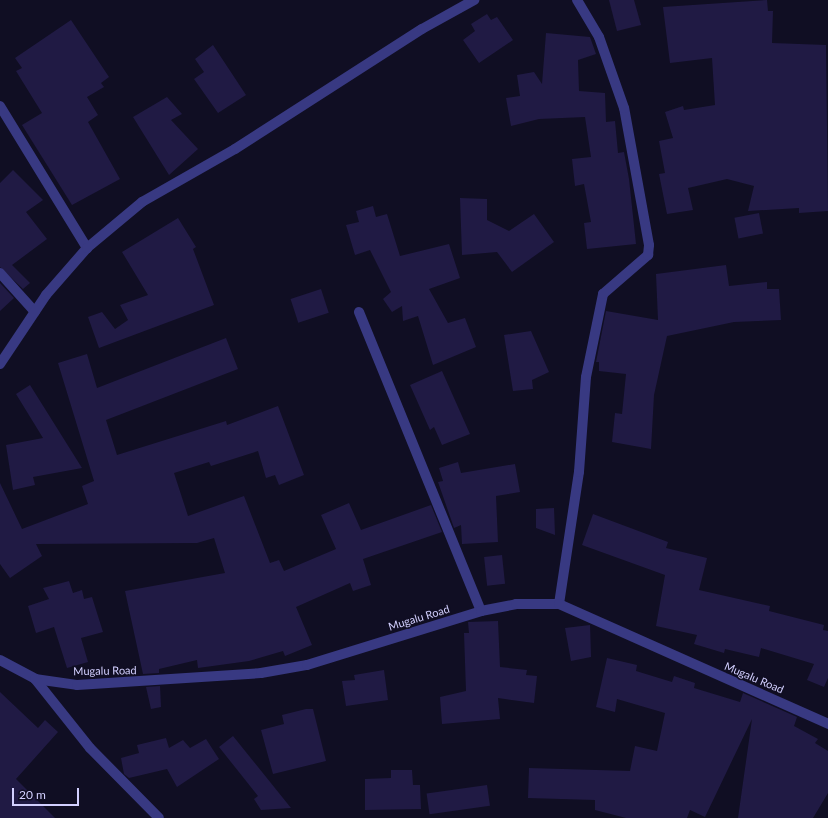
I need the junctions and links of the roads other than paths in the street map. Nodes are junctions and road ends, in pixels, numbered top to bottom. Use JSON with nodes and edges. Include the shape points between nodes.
{"nodes":[{"id":1,"x":474,"y":0,"type":"edge"},
{"id":2,"x":576,"y":0,"type":"edge"},
{"id":3,"x":0,"y":106,"type":"edge"},
{"id":4,"x":87,"y":248,"type":"junction"},
{"id":5,"x":0,"y":273,"type":"edge"},
{"id":6,"x":35,"y":312,"type":"junction"},
{"id":7,"x":359,"y":312,"type":"dead end"},
{"id":8,"x":0,"y":364,"type":"edge"},
{"id":9,"x":559,"y":604,"type":"junction"},
{"id":10,"x":481,"y":611,"type":"junction"},
{"id":11,"x":0,"y":660,"type":"edge"},
{"id":12,"x":35,"y":679,"type":"junction"},
{"id":13,"x":828,"y":724,"type":"edge"},
{"id":14,"x":159,"y":818,"type":"edge"}],
"edges":[{"from":1,"to":4,"type":"street","via":[[422,29],[235,149],[142,202]]},
{"from":2,"to":9,"type":"street","via":[[599,37],[624,108],[649,245],[648,255],[603,294],[586,377],[579,472]]},
{"from":3,"to":4,"type":"street"},
{"from":4,"to":6,"type":"street"},
{"from":5,"to":6,"type":"street"},
{"from":6,"to":8,"type":"street"},
{"from":7,"to":10,"type":"street"},
{"from":9,"to":10,"type":"street","name":"Mugalu Road","via":[[516,604]]},
{"from":9,"to":13,"type":"street","name":"Mugalu Road"},
{"from":10,"to":12,"type":"street","name":"Mugalu Road","via":[[307,665],[261,673],[77,685]]},
{"from":11,"to":12,"type":"street","name":"Mugalu Road"},
{"from":12,"to":14,"type":"street","via":[[90,748]]}]}
